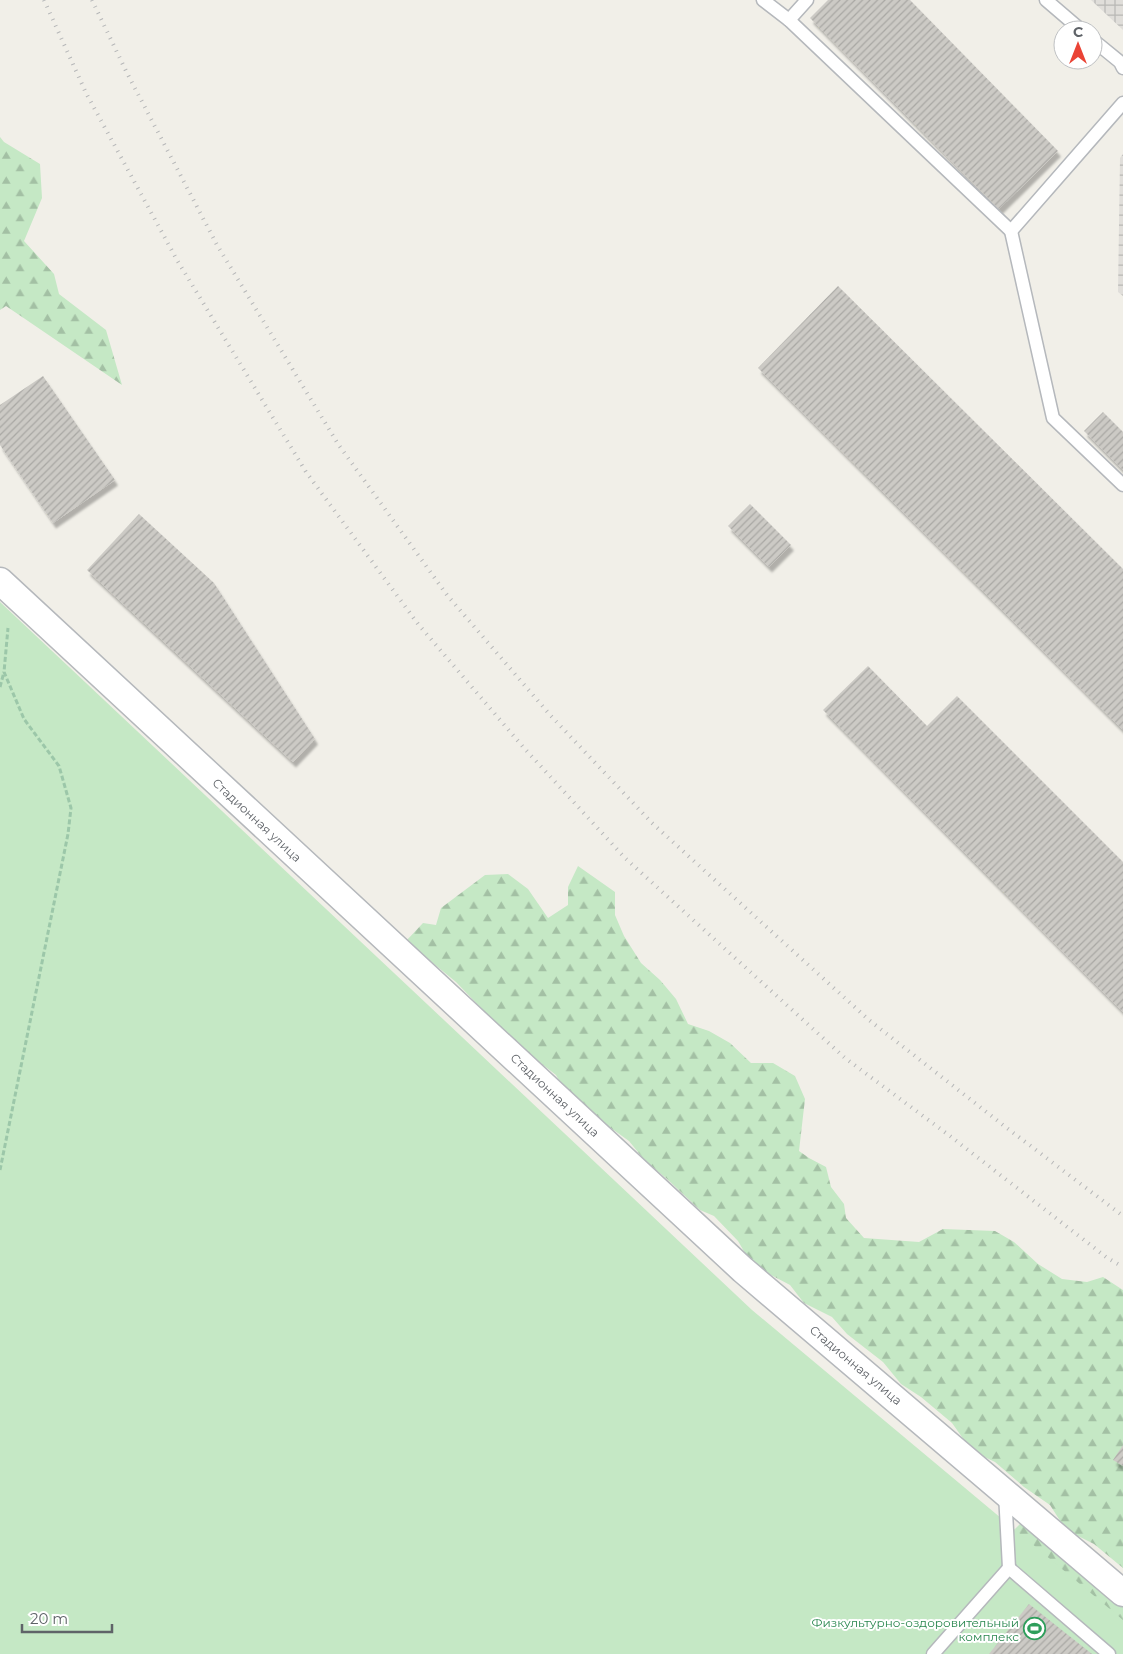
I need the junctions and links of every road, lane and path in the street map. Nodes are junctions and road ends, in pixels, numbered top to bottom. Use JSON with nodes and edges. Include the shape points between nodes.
{"nodes":[{"id":1,"x":763,"y":0,"type":"edge"},
{"id":2,"x":808,"y":0,"type":"edge"},
{"id":3,"x":1046,"y":0,"type":"edge"},
{"id":4,"x":789,"y":20,"type":"junction"},
{"id":5,"x":1069,"y":20,"type":"edge"},
{"id":6,"x":1103,"y":48,"type":"edge"},
{"id":7,"x":1123,"y":68,"type":"edge"},
{"id":8,"x":1123,"y":103,"type":"edge"},
{"id":9,"x":1011,"y":231,"type":"junction"},
{"id":10,"x":1123,"y":484,"type":"edge"},
{"id":11,"x":0,"y":581,"type":"edge"},
{"id":12,"x":21,"y":600,"type":"junction"},
{"id":13,"x":4,"y":672,"type":"junction"},
{"id":14,"x":0,"y":687,"type":"edge"},
{"id":15,"x":0,"y":1170,"type":"edge"},
{"id":16,"x":1005,"y":1492,"type":"junction"},
{"id":17,"x":1009,"y":1568,"type":"junction"},
{"id":18,"x":1123,"y":1593,"type":"edge"},
{"id":19,"x":932,"y":1654,"type":"edge"},
{"id":20,"x":1109,"y":1654,"type":"edge"}],
"edges":[{"from":1,"to":4,"type":"lane"},
{"from":2,"to":4,"type":"lane"},
{"from":3,"to":5,"type":"lane"},
{"from":4,"to":9,"type":"lane"},
{"from":6,"to":7,"type":"lane"},
{"from":8,"to":9,"type":"lane"},
{"from":9,"to":10,"type":"lane","via":[[1053,418]]},
{"from":11,"to":12,"type":"street","name":"Стадионная улица"},
{"from":12,"to":13,"type":"path","via":[[9,610]]},
{"from":12,"to":16,"type":"street","name":"Стадионная улица","via":[[743,1270]]},
{"from":13,"to":14,"type":"path"},
{"from":13,"to":15,"type":"path","via":[[24,720],[59,766],[71,808]]},
{"from":16,"to":17,"type":"lane"},
{"from":16,"to":18,"type":"street","name":"Стадионная улица"},
{"from":17,"to":19,"type":"lane"},
{"from":17,"to":20,"type":"lane"}]}
